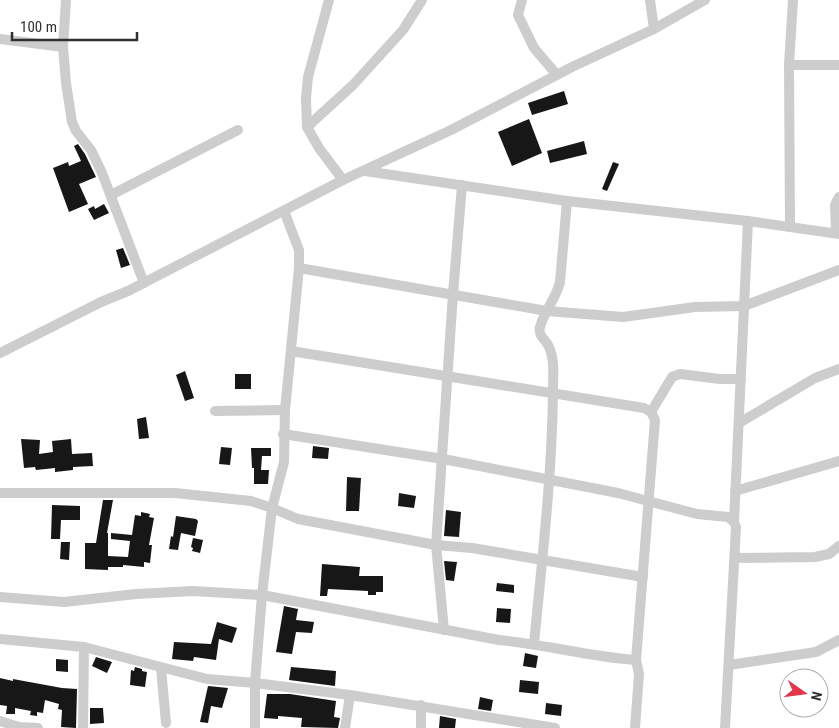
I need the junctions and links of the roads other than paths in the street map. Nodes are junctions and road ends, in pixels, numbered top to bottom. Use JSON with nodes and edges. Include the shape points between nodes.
{"nodes":[{"id":1,"x":66,"y":0,"type":"edge"},
{"id":2,"x":329,"y":0,"type":"edge"},
{"id":3,"x":422,"y":0,"type":"edge"},
{"id":4,"x":522,"y":0,"type":"edge"},
{"id":5,"x":650,"y":0,"type":"edge"},
{"id":6,"x":704,"y":0,"type":"edge"},
{"id":7,"x":793,"y":0,"type":"edge"},
{"id":8,"x":654,"y":29,"type":"junction"},
{"id":9,"x":0,"y":40,"type":"edge"},
{"id":10,"x":63,"y":47,"type":"junction"},
{"id":11,"x":789,"y":65,"type":"junction"},
{"id":12,"x":839,"y":66,"type":"edge"},
{"id":13,"x":557,"y":75,"type":"junction"},
{"id":14,"x":307,"y":127,"type":"junction"},
{"id":15,"x":238,"y":130,"type":"dead end"},
{"id":16,"x":364,"y":170,"type":"junction"},
{"id":17,"x":343,"y":180,"type":"junction"},
{"id":18,"x":462,"y":185,"type":"junction"},
{"id":19,"x":111,"y":195,"type":"junction"},
{"id":20,"x":839,"y":197,"type":"edge"},
{"id":21,"x":567,"y":201,"type":"junction"},
{"id":22,"x":284,"y":211,"type":"junction"},
{"id":23,"x":748,"y":222,"type":"junction"},
{"id":24,"x":790,"y":227,"type":"junction"},
{"id":25,"x":838,"y":233,"type":"edge"},
{"id":26,"x":299,"y":268,"type":"junction"},
{"id":27,"x":839,"y":270,"type":"edge"},
{"id":28,"x":144,"y":283,"type":"junction"},
{"id":29,"x":453,"y":294,"type":"junction"},
{"id":30,"x":744,"y":306,"type":"junction"},
{"id":31,"x":547,"y":311,"type":"junction"},
{"id":32,"x":291,"y":351,"type":"junction"},
{"id":33,"x":0,"y":353,"type":"edge"},
{"id":34,"x":839,"y":369,"type":"edge"},
{"id":35,"x":448,"y":376,"type":"junction"},
{"id":36,"x":741,"y":378,"type":"junction"},
{"id":37,"x":553,"y":392,"type":"junction"},
{"id":38,"x":285,"y":410,"type":"junction"},
{"id":39,"x":215,"y":411,"type":"dead end"},
{"id":40,"x":651,"y":412,"type":"junction"},
{"id":41,"x":739,"y":423,"type":"junction"},
{"id":42,"x":283,"y":434,"type":"junction"},
{"id":43,"x":443,"y":459,"type":"junction"},
{"id":44,"x":839,"y":461,"type":"edge"},
{"id":45,"x":550,"y":479,"type":"junction"},
{"id":46,"x":736,"y":491,"type":"junction"},
{"id":47,"x":0,"y":493,"type":"edge"},
{"id":48,"x":648,"y":501,"type":"junction"},
{"id":49,"x":272,"y":508,"type":"junction"},
{"id":50,"x":734,"y":522,"type":"junction"},
{"id":51,"x":436,"y":545,"type":"junction"},
{"id":52,"x":839,"y":546,"type":"edge"},
{"id":53,"x":734,"y":558,"type":"junction"},
{"id":54,"x":542,"y":560,"type":"junction"},
{"id":55,"x":643,"y":577,"type":"junction"},
{"id":56,"x":262,"y":595,"type":"junction"},
{"id":57,"x":0,"y":597,"type":"edge"},
{"id":58,"x":444,"y":630,"type":"junction"},
{"id":59,"x":0,"y":639,"type":"edge"},
{"id":60,"x":839,"y":640,"type":"edge"},
{"id":61,"x":534,"y":644,"type":"junction"},
{"id":62,"x":84,"y":647,"type":"junction"},
{"id":63,"x":636,"y":660,"type":"junction"},
{"id":64,"x":729,"y":665,"type":"junction"},
{"id":65,"x":162,"y":668,"type":"junction"},
{"id":66,"x":255,"y":683,"type":"junction"},
{"id":67,"x":350,"y":695,"type":"junction"},
{"id":68,"x":421,"y":706,"type":"junction"},
{"id":69,"x":0,"y":722,"type":"edge"},
{"id":70,"x":166,"y":723,"type":"dead end"},
{"id":71,"x":38,"y":728,"type":"edge"},
{"id":72,"x":83,"y":728,"type":"edge"},
{"id":73,"x":255,"y":728,"type":"edge"},
{"id":74,"x":345,"y":728,"type":"edge"},
{"id":75,"x":421,"y":728,"type":"edge"},
{"id":76,"x":555,"y":728,"type":"edge"},
{"id":77,"x":636,"y":728,"type":"edge"},
{"id":78,"x":725,"y":728,"type":"edge"}],
"edges":[{"from":1,"to":10,"type":"street"},
{"from":2,"to":14,"type":"street","via":[[308,77]]},
{"from":3,"to":14,"type":"street","via":[[403,30],[353,86]]},
{"from":4,"to":13,"type":"street","via":[[518,15],[534,48]]},
{"from":5,"to":8,"type":"street"},
{"from":6,"to":8,"type":"street"},
{"from":7,"to":11,"type":"street"},
{"from":8,"to":13,"type":"street"},
{"from":9,"to":10,"type":"street"},
{"from":10,"to":19,"type":"street","via":[[72,122],[91,150]]},
{"from":11,"to":12,"type":"street"},
{"from":11,"to":24,"type":"street"},
{"from":13,"to":16,"type":"street"},
{"from":14,"to":17,"type":"street"},
{"from":15,"to":19,"type":"street"},
{"from":16,"to":17,"type":"street"},
{"from":16,"to":18,"type":"street"},
{"from":17,"to":22,"type":"street"},
{"from":18,"to":21,"type":"street"},
{"from":18,"to":29,"type":"street"},
{"from":19,"to":28,"type":"street"},
{"from":20,"to":25,"type":"street","via":[[835,205]]},
{"from":21,"to":23,"type":"street"},
{"from":21,"to":31,"type":"street","via":[[560,282],[557,295]]},
{"from":22,"to":26,"type":"street","via":[[299,250]]},
{"from":22,"to":28,"type":"street"},
{"from":23,"to":24,"type":"street"},
{"from":23,"to":30,"type":"street"},
{"from":24,"to":25,"type":"street"},
{"from":26,"to":29,"type":"street"},
{"from":26,"to":32,"type":"street"},
{"from":27,"to":30,"type":"street"},
{"from":28,"to":33,"type":"street"},
{"from":29,"to":31,"type":"street"},
{"from":29,"to":35,"type":"street"},
{"from":30,"to":31,"type":"street","via":[[695,307],[624,317]]},
{"from":30,"to":36,"type":"street"},
{"from":31,"to":37,"type":"street","via":[[539,329],[552,354]]},
{"from":32,"to":35,"type":"street"},
{"from":32,"to":38,"type":"street"},
{"from":34,"to":41,"type":"street","via":[[815,378]]},
{"from":35,"to":37,"type":"street"},
{"from":35,"to":43,"type":"street"},
{"from":36,"to":40,"type":"street","via":[[680,374],[672,377]]},
{"from":36,"to":41,"type":"street"},
{"from":37,"to":40,"type":"street","via":[[644,408]]},
{"from":37,"to":45,"type":"street"},
{"from":38,"to":39,"type":"street"},
{"from":38,"to":42,"type":"street"},
{"from":40,"to":48,"type":"street","via":[[655,420]]},
{"from":41,"to":46,"type":"street"},
{"from":42,"to":43,"type":"street"},
{"from":42,"to":49,"type":"street","via":[[282,470]]},
{"from":43,"to":45,"type":"street"},
{"from":43,"to":51,"type":"street"},
{"from":44,"to":46,"type":"street"},
{"from":45,"to":48,"type":"street"},
{"from":45,"to":54,"type":"street"},
{"from":46,"to":50,"type":"street"},
{"from":47,"to":49,"type":"street","via":[[175,494],[252,501]]},
{"from":48,"to":50,"type":"street","via":[[697,514],[728,517]]},
{"from":48,"to":55,"type":"street"},
{"from":49,"to":51,"type":"street","via":[[298,519]]},
{"from":49,"to":56,"type":"street"},
{"from":50,"to":53,"type":"street"},
{"from":51,"to":54,"type":"street"},
{"from":51,"to":58,"type":"street"},
{"from":52,"to":53,"type":"street","via":[[829,554],[815,557]]},
{"from":53,"to":64,"type":"street"},
{"from":54,"to":55,"type":"street"},
{"from":54,"to":61,"type":"street"},
{"from":55,"to":63,"type":"street"},
{"from":56,"to":57,"type":"street","via":[[194,591],[64,602]]},
{"from":56,"to":58,"type":"street"},
{"from":56,"to":66,"type":"street"},
{"from":58,"to":61,"type":"street"},
{"from":59,"to":62,"type":"street"},
{"from":60,"to":64,"type":"street","via":[[816,652]]},
{"from":61,"to":63,"type":"street"},
{"from":62,"to":65,"type":"street"},
{"from":62,"to":72,"type":"street"},
{"from":63,"to":77,"type":"street","via":[[640,674]]},
{"from":64,"to":78,"type":"street"},
{"from":65,"to":66,"type":"street","via":[[207,679]]},
{"from":65,"to":70,"type":"street"},
{"from":66,"to":67,"type":"street"},
{"from":66,"to":73,"type":"street"},
{"from":67,"to":68,"type":"street"},
{"from":67,"to":74,"type":"street"},
{"from":68,"to":75,"type":"street"},
{"from":68,"to":76,"type":"street"},
{"from":69,"to":71,"type":"street"}]}
